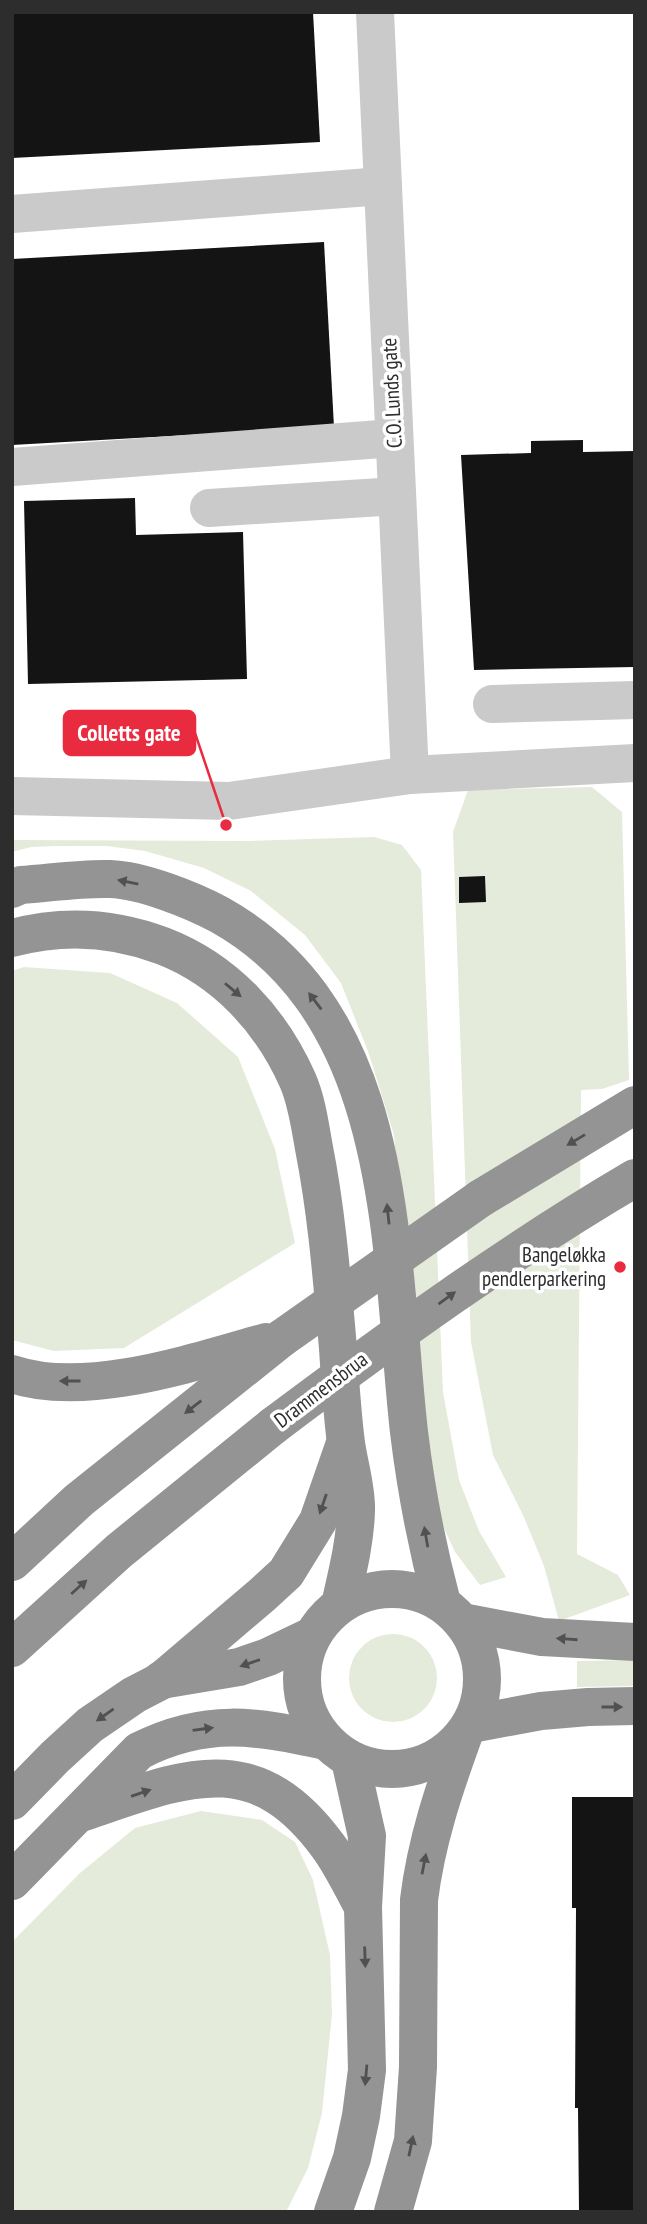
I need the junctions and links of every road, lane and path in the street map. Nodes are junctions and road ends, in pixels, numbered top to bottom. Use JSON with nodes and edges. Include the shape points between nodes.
{"nodes":[{"id":1,"x":375,"y":12,"type":"edge"},
{"id":2,"x":383,"y":186,"type":"junction"},
{"id":3,"x":12,"y":214,"type":"edge"},
{"id":4,"x":394,"y":438,"type":"junction"},
{"id":5,"x":12,"y":467,"type":"edge"},
{"id":6,"x":397,"y":496,"type":"junction"},
{"id":7,"x":209,"y":508,"type":"dead end"},
{"id":8,"x":635,"y":700,"type":"edge"},
{"id":9,"x":492,"y":704,"type":"dead end"},
{"id":10,"x":635,"y":763,"type":"edge"},
{"id":11,"x":410,"y":775,"type":"junction"},
{"id":12,"x":12,"y":796,"type":"edge"},
{"id":13,"x":12,"y":889,"type":"edge"},
{"id":14,"x":12,"y":938,"type":"edge"},
{"id":15,"x":635,"y":1105,"type":"edge"},
{"id":16,"x":635,"y":1178,"type":"edge"},
{"id":17,"x":241,"y":1358,"type":"junction"},
{"id":18,"x":12,"y":1374,"type":"edge"},
{"id":19,"x":346,"y":1440,"type":"junction"},
{"id":20,"x":12,"y":1562,"type":"edge"},
{"id":21,"x":340,"y":1605,"type":"junction"},
{"id":22,"x":452,"y":1613,"type":"junction"},
{"id":23,"x":312,"y":1636,"type":"junction"},
{"id":24,"x":20,"y":1640,"type":"edge"},
{"id":25,"x":635,"y":1642,"type":"edge"},
{"id":26,"x":160,"y":1681,"type":"junction"},
{"id":27,"x":635,"y":1706,"type":"edge"},
{"id":28,"x":468,"y":1729,"type":"junction"},
{"id":29,"x":338,"y":1750,"type":"junction"},
{"id":30,"x":12,"y":1801,"type":"edge"},
{"id":31,"x":77,"y":1815,"type":"junction"},
{"id":32,"x":12,"y":1881,"type":"edge"},
{"id":33,"x":363,"y":1907,"type":"junction"},
{"id":34,"x":333,"y":2212,"type":"edge"},
{"id":35,"x":393,"y":2212,"type":"edge"}],
"edges":[{"from":1,"to":2,"type":"street","name":"C.O. Lunds gate"},
{"from":2,"to":3,"type":"street"},
{"from":2,"to":4,"type":"street","name":"C.O. Lunds gate"},
{"from":4,"to":5,"type":"street"},
{"from":4,"to":6,"type":"street","name":"C.O. Lunds gate"},
{"from":6,"to":7,"type":"street"},
{"from":6,"to":11,"type":"street","name":"C.O. Lunds gate"},
{"from":8,"to":9,"type":"street"},
{"from":10,"to":11,"type":"street"},
{"from":11,"to":12,"type":"street","via":[[229,801]]},
{"from":22,"to":13,"type":"highway","one_way":true,"via":[[430,1560],[410,1435],[380,1167],[361,1092],[325,1015],[272,952],[203,906],[112,879]]},
{"from":14,"to":19,"type":"highway","one_way":true,"via":[[69,928],[143,938],[210,971],[241,995],[266,1024],[299,1083],[307,1110],[327,1221]]},
{"from":15,"to":17,"type":"highway","one_way":true,"bridge":true,"via":[[481,1198],[282,1338]]},
{"from":24,"to":16,"type":"highway","name":"Drammensbrua","one_way":true,"bridge":true,"via":[[120,1550],[303,1403],[456,1292]]},
{"from":17,"to":18,"type":"highway","one_way":true,"via":[[92,1381]]},
{"from":17,"to":20,"type":"highway","one_way":true},
{"from":19,"to":21,"type":"highway","via":[[357,1509]]},
{"from":19,"to":26,"type":"highway","one_way":true,"via":[[318,1521],[286,1573]]},
{"from":21,"to":22,"type":"highway","via":[[358,1595],[401,1589],[422,1593]]},
{"from":21,"to":23,"type":"highway"},
{"from":25,"to":22,"type":"highway","one_way":true,"via":[[542,1637]]},
{"from":22,"to":28,"type":"highway","via":[[474,1640],[481,1661],[479,1704]]},
{"from":23,"to":26,"type":"highway","one_way":true,"via":[[239,1667]]},
{"from":23,"to":29,"type":"highway","via":[[304,1657],[304,1702],[312,1723]]},
{"from":26,"to":30,"type":"highway","one_way":true,"via":[[90,1725]]},
{"from":28,"to":27,"type":"highway","one_way":true,"via":[[541,1711]]},
{"from":28,"to":29,"type":"highway","via":[[446,1753],[423,1765],[398,1770],[372,1768]]},
{"from":35,"to":28,"type":"highway","one_way":true,"via":[[413,2141],[422,1873],[435,1816]]},
{"from":31,"to":29,"type":"highway","one_way":true,"via":[[139,1751],[190,1731],[219,1727],[281,1731]]},
{"from":29,"to":33,"type":"highway","via":[[367,1836]]},
{"from":31,"to":32,"type":"highway"},
{"from":31,"to":33,"type":"highway","one_way":true,"via":[[181,1782],[205,1778],[249,1782],[291,1805],[312,1825]]},
{"from":33,"to":34,"type":"highway","one_way":true,"via":[[367,2070],[352,2158]]}]}
